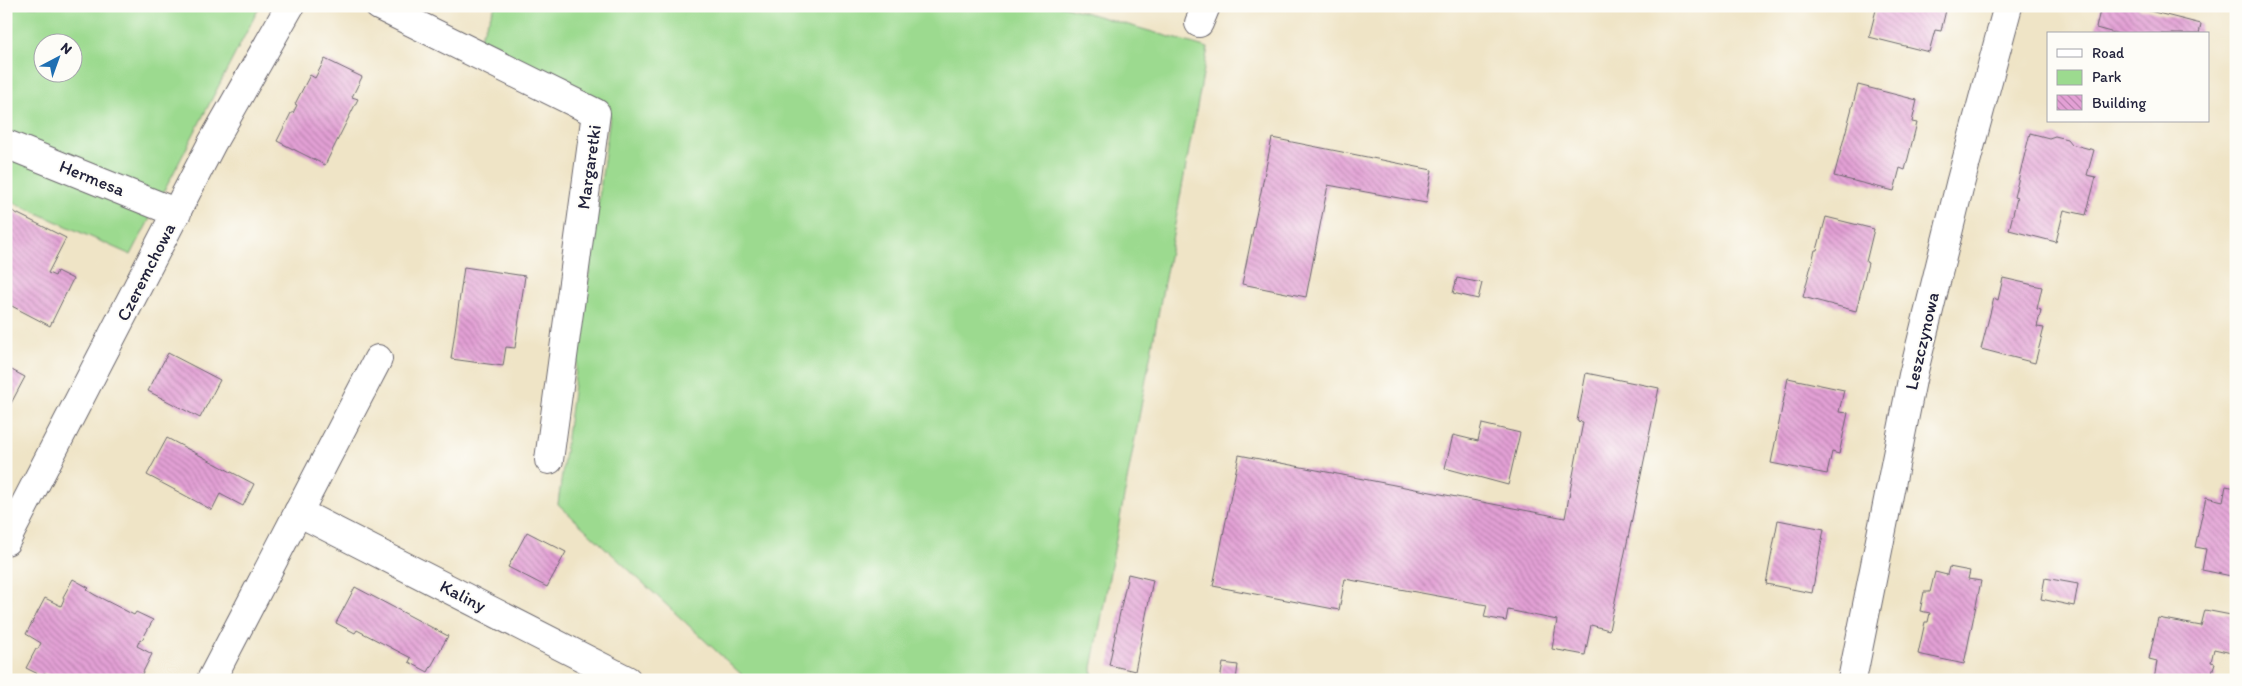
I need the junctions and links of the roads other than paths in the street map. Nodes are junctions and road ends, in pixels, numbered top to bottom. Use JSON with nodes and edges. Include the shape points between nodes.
{"nodes":[{"id":1,"x":290,"y":6,"type":"edge"},
{"id":2,"x":379,"y":6,"type":"edge"},
{"id":3,"x":2008,"y":6,"type":"edge"},
{"id":4,"x":6,"y":144,"type":"edge"},
{"id":5,"x":177,"y":213,"type":"junction"},
{"id":6,"x":378,"y":359,"type":"dead end"},
{"id":7,"x":549,"y":460,"type":"dead end"},
{"id":8,"x":298,"y":512,"type":"junction"},
{"id":9,"x":6,"y":541,"type":"edge"},
{"id":10,"x":211,"y":680,"type":"edge"},
{"id":11,"x":627,"y":680,"type":"edge"},
{"id":12,"x":1852,"y":680,"type":"edge"}],
"edges":[{"from":1,"to":5,"type":"street","name":"Czeremchowa","via":[[212,142]]},
{"from":2,"to":7,"type":"street","name":"Margaretki","via":[[596,113]]},
{"from":3,"to":12,"type":"street","name":"Leszczynowa","via":[[1913,375]]},
{"from":4,"to":5,"type":"street","name":"Hermesa"},
{"from":5,"to":9,"type":"street","name":"Czeremchowa"},
{"from":6,"to":8,"type":"street"},
{"from":8,"to":10,"type":"street"},
{"from":8,"to":11,"type":"street","name":"Kaliny"}]}
